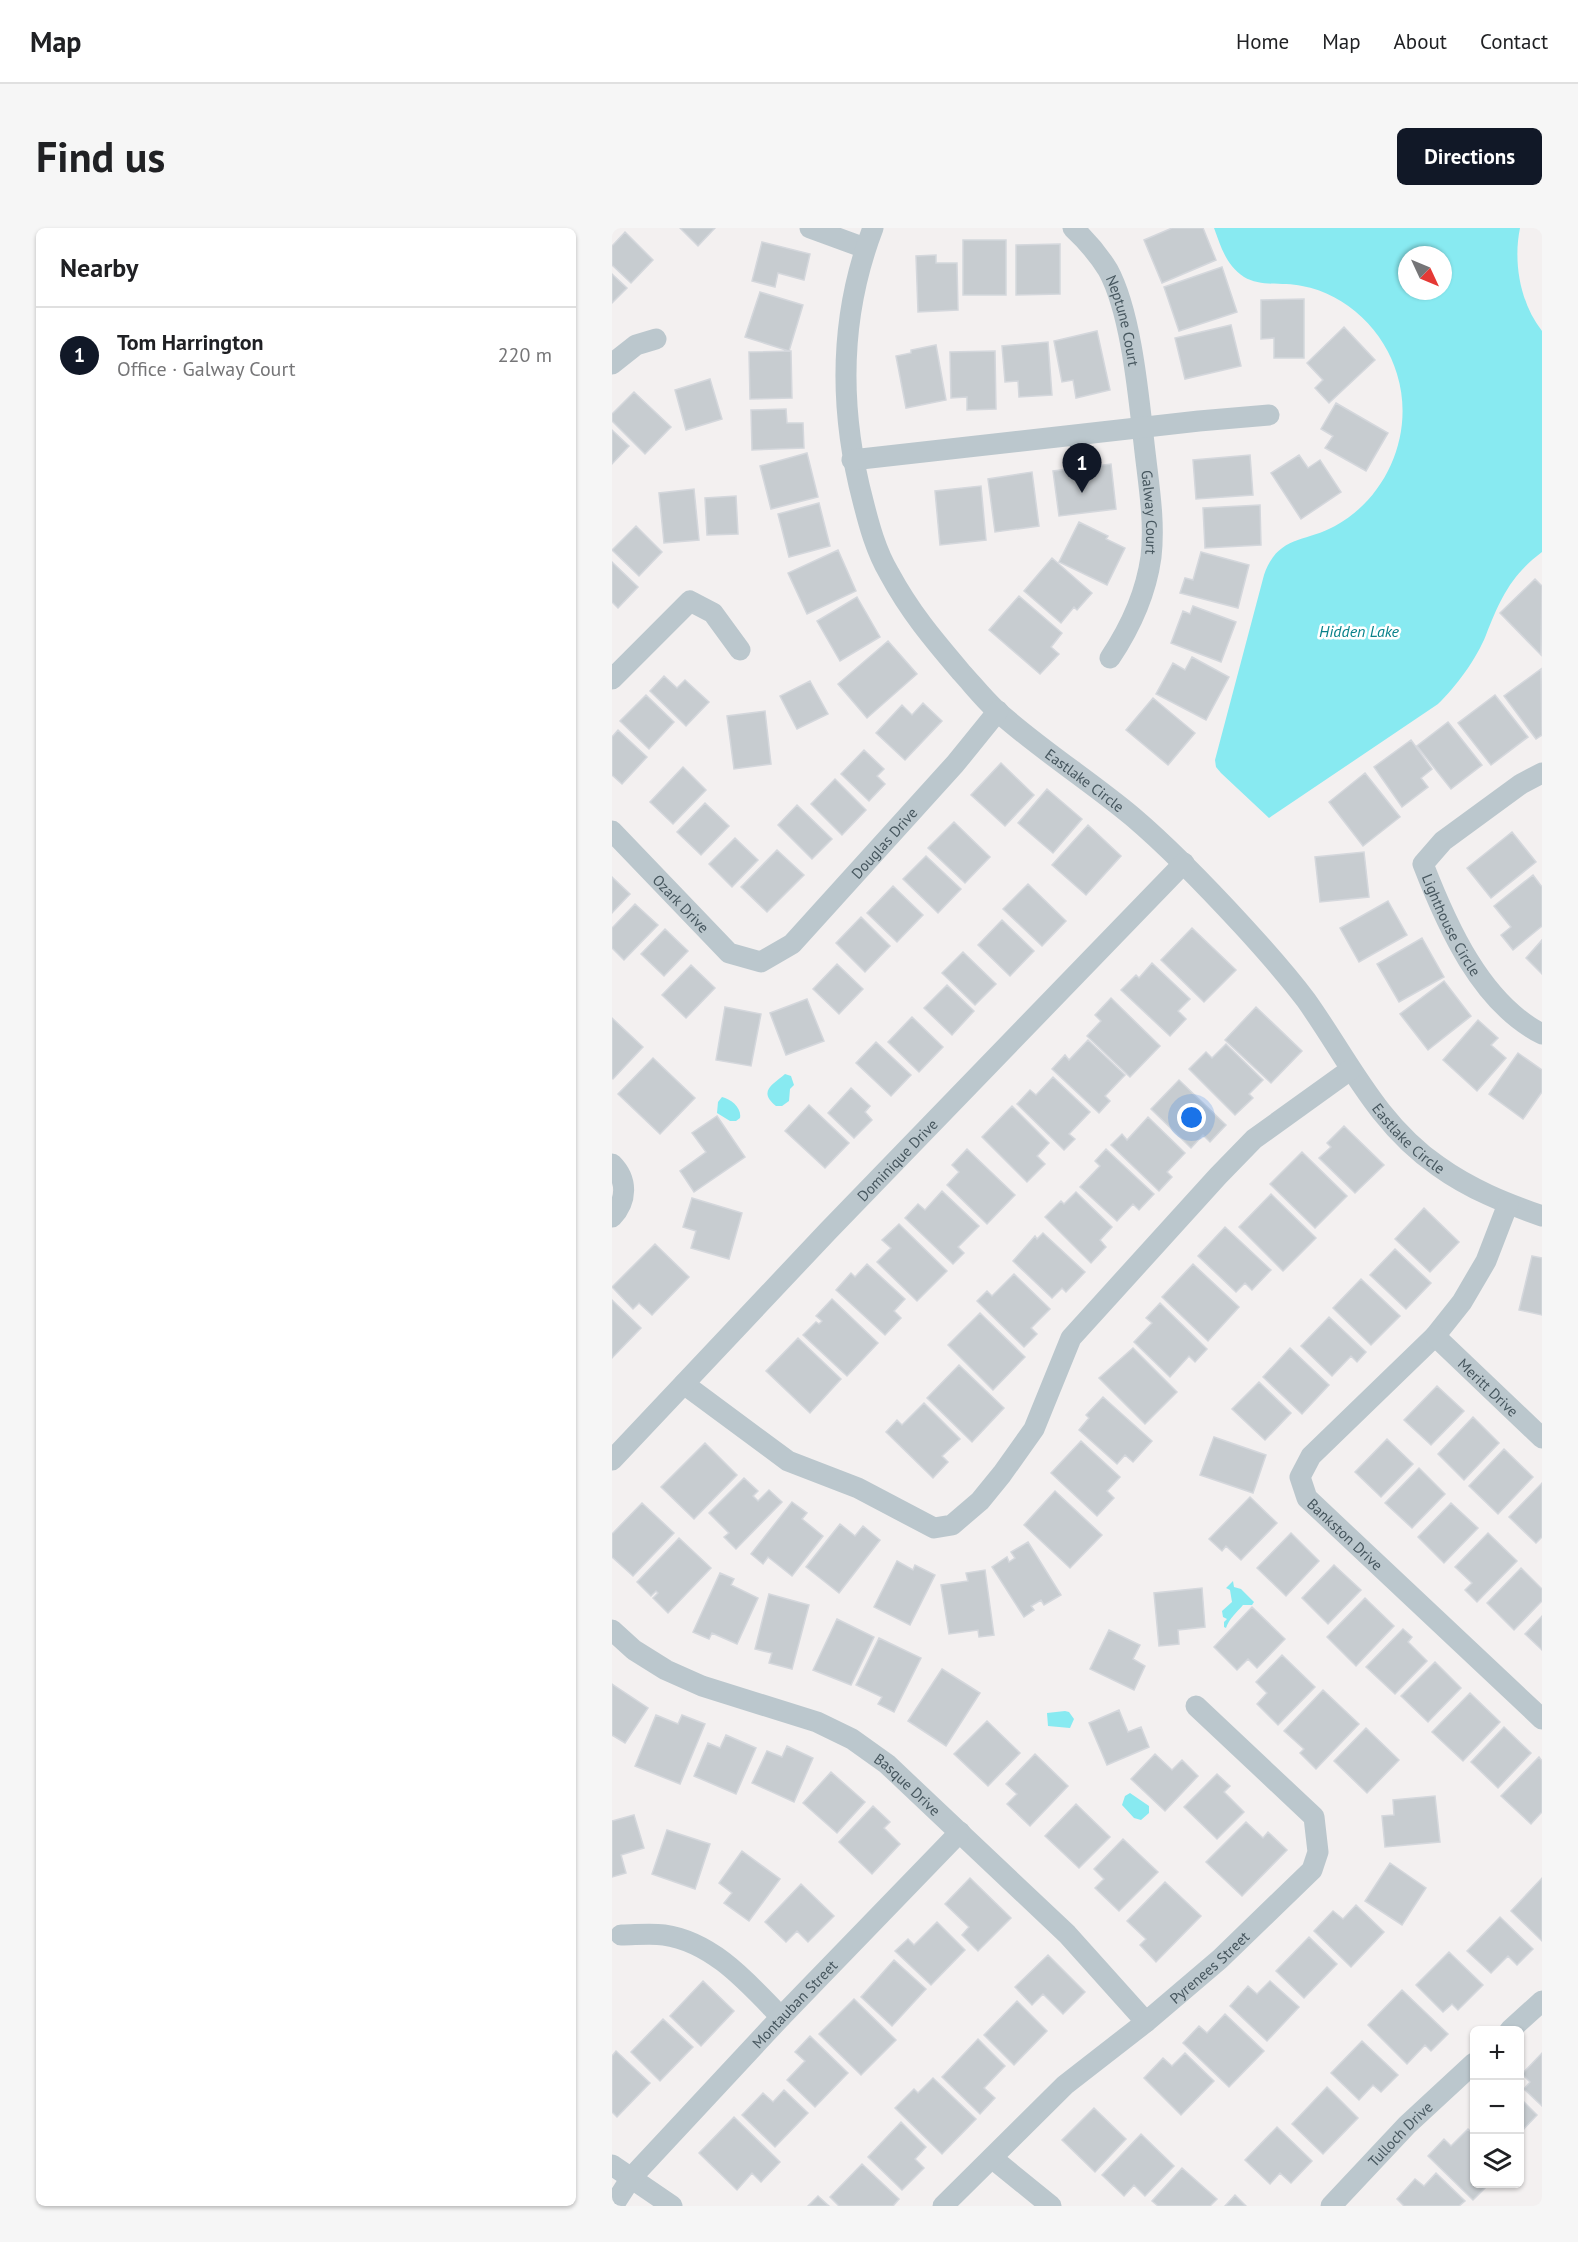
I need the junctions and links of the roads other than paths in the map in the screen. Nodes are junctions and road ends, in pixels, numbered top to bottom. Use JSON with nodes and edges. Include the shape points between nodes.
{"nodes":[{"id":1,"x":810,"y":228,"type":"edge"},
{"id":2,"x":1073,"y":228,"type":"edge"},
{"id":3,"x":869,"y":238,"type":"edge"},
{"id":4,"x":656,"y":339,"type":"dead end"},
{"id":5,"x":612,"y":364,"type":"edge"},
{"id":6,"x":1269,"y":415,"type":"dead end"},
{"id":7,"x":1142,"y":428,"type":"junction"},
{"id":8,"x":852,"y":460,"type":"junction"},
{"id":9,"x":740,"y":650,"type":"dead end"},
{"id":10,"x":1110,"y":658,"type":"dead end"},
{"id":11,"x":612,"y":679,"type":"edge"},
{"id":12,"x":998,"y":711,"type":"junction"},
{"id":13,"x":1542,"y":773,"type":"edge"},
{"id":14,"x":612,"y":831,"type":"edge"},
{"id":15,"x":1184,"y":863,"type":"junction"},
{"id":16,"x":761,"y":962,"type":"joint"},
{"id":17,"x":1542,"y":1034,"type":"edge"},
{"id":18,"x":1350,"y":1070,"type":"junction"},
{"id":19,"x":612,"y":1164,"type":"edge"},
{"id":20,"x":1508,"y":1204,"type":"junction"},
{"id":21,"x":1542,"y":1216,"type":"edge"},
{"id":22,"x":612,"y":1217,"type":"edge"},
{"id":23,"x":1435,"y":1336,"type":"junction"},
{"id":24,"x":684,"y":1384,"type":"junction"},
{"id":25,"x":1542,"y":1438,"type":"edge"},
{"id":26,"x":612,"y":1460,"type":"edge"},
{"id":27,"x":612,"y":1630,"type":"edge"},
{"id":28,"x":1196,"y":1706,"type":"dead end"},
{"id":29,"x":1542,"y":1719,"type":"edge"},
{"id":30,"x":960,"y":1832,"type":"junction"},
{"id":31,"x":621,"y":1935,"type":"dead end"},
{"id":32,"x":1542,"y":2001,"type":"edge"},
{"id":33,"x":781,"y":2016,"type":"junction"},
{"id":34,"x":1146,"y":2022,"type":"junction"},
{"id":35,"x":1515,"y":2026,"type":"edge"},
{"id":36,"x":1470,"y":2067,"type":"edge"},
{"id":37,"x":992,"y":2158,"type":"junction"},
{"id":38,"x":612,"y":2164,"type":"edge"},
{"id":39,"x":632,"y":2178,"type":"junction"},
{"id":40,"x":613,"y":2206,"type":"edge"},
{"id":41,"x":672,"y":2206,"type":"edge"},
{"id":42,"x":943,"y":2206,"type":"edge"},
{"id":43,"x":1051,"y":2206,"type":"edge"},
{"id":44,"x":1331,"y":2206,"type":"edge"}],
"edges":[{"from":1,"to":3,"type":"street"},
{"from":2,"to":7,"type":"street","name":"Neptune Court","via":[[1089,242],[1108,271],[1121,305]]},
{"from":3,"to":8,"type":"street","name":"Eastlake Circle","via":[[851,307],[845,371]]},
{"from":4,"to":5,"type":"street","via":[[636,345]]},
{"from":6,"to":7,"type":"street"},
{"from":7,"to":8,"type":"street"},
{"from":7,"to":10,"type":"street","name":"Galway Court","via":[[1152,514],[1151,558],[1139,603]]},
{"from":8,"to":12,"type":"street","name":"Eastlake Circle","via":[[871,531],[888,571],[921,626]]},
{"from":9,"to":11,"type":"street","via":[[713,614],[690,601]]},
{"from":12,"to":15,"type":"street","name":"Eastlake Circle"},
{"from":12,"to":16,"type":"street","name":"Douglas Drive","via":[[792,944]]},
{"from":13,"to":17,"type":"street","name":"Lighthouse Circle","via":[[1443,841],[1423,864],[1474,971],[1508,1010]]},
{"from":14,"to":16,"type":"street","name":"Ozark Drive","via":[[729,953]]},
{"from":15,"to":18,"type":"street","name":"Eastlake Circle","via":[[1305,1000]]},
{"from":15,"to":24,"type":"street","name":"Dominique Drive"},
{"from":18,"to":20,"type":"street","name":"Eastlake Circle","via":[[1404,1137],[1437,1165]]},
{"from":18,"to":24,"type":"street","via":[[1254,1139],[1071,1338],[1034,1429],[980,1501],[952,1525],[934,1528],[858,1488],[788,1461]]},
{"from":19,"to":22,"type":"street","via":[[622,1178],[624,1193],[621,1208]]},
{"from":20,"to":21,"type":"street","name":"Eastlake Circle"},
{"from":20,"to":23,"type":"street","name":"Bankston Drive","via":[[1486,1261],[1462,1302]]},
{"from":23,"to":25,"type":"street","name":"Meritt Drive"},
{"from":23,"to":29,"type":"street","name":"Bankston Drive","via":[[1311,1456],[1300,1477],[1307,1498]]},
{"from":24,"to":26,"type":"street","name":"Dominique Drive"},
{"from":27,"to":30,"type":"street","name":"Basque Drive","via":[[666,1670],[702,1686],[817,1722],[852,1739],[887,1764]]},
{"from":28,"to":34,"type":"street","name":"Pyrenees Street","via":[[1314,1817],[1318,1852],[1312,1870],[1292,1891]]},
{"from":30,"to":33,"type":"street","name":"Montauban Street"},
{"from":30,"to":34,"type":"street","name":"Basque Drive","via":[[1067,1934]]},
{"from":31,"to":33,"type":"street","via":[[663,1935],[695,1943],[718,1957]]},
{"from":32,"to":35,"type":"street"},
{"from":33,"to":39,"type":"street","name":"Montauban Street"},
{"from":34,"to":37,"type":"street","name":"Pyrenees Street","via":[[1065,2085]]},
{"from":36,"to":44,"type":"street","name":"Tulloch Drive","via":[[1407,2125]]},
{"from":37,"to":42,"type":"street","name":"Pyrenees Street"},
{"from":37,"to":43,"type":"street"},
{"from":38,"to":39,"type":"street"},
{"from":39,"to":40,"type":"street","name":"Montauban Street"},
{"from":39,"to":41,"type":"street"}]}
